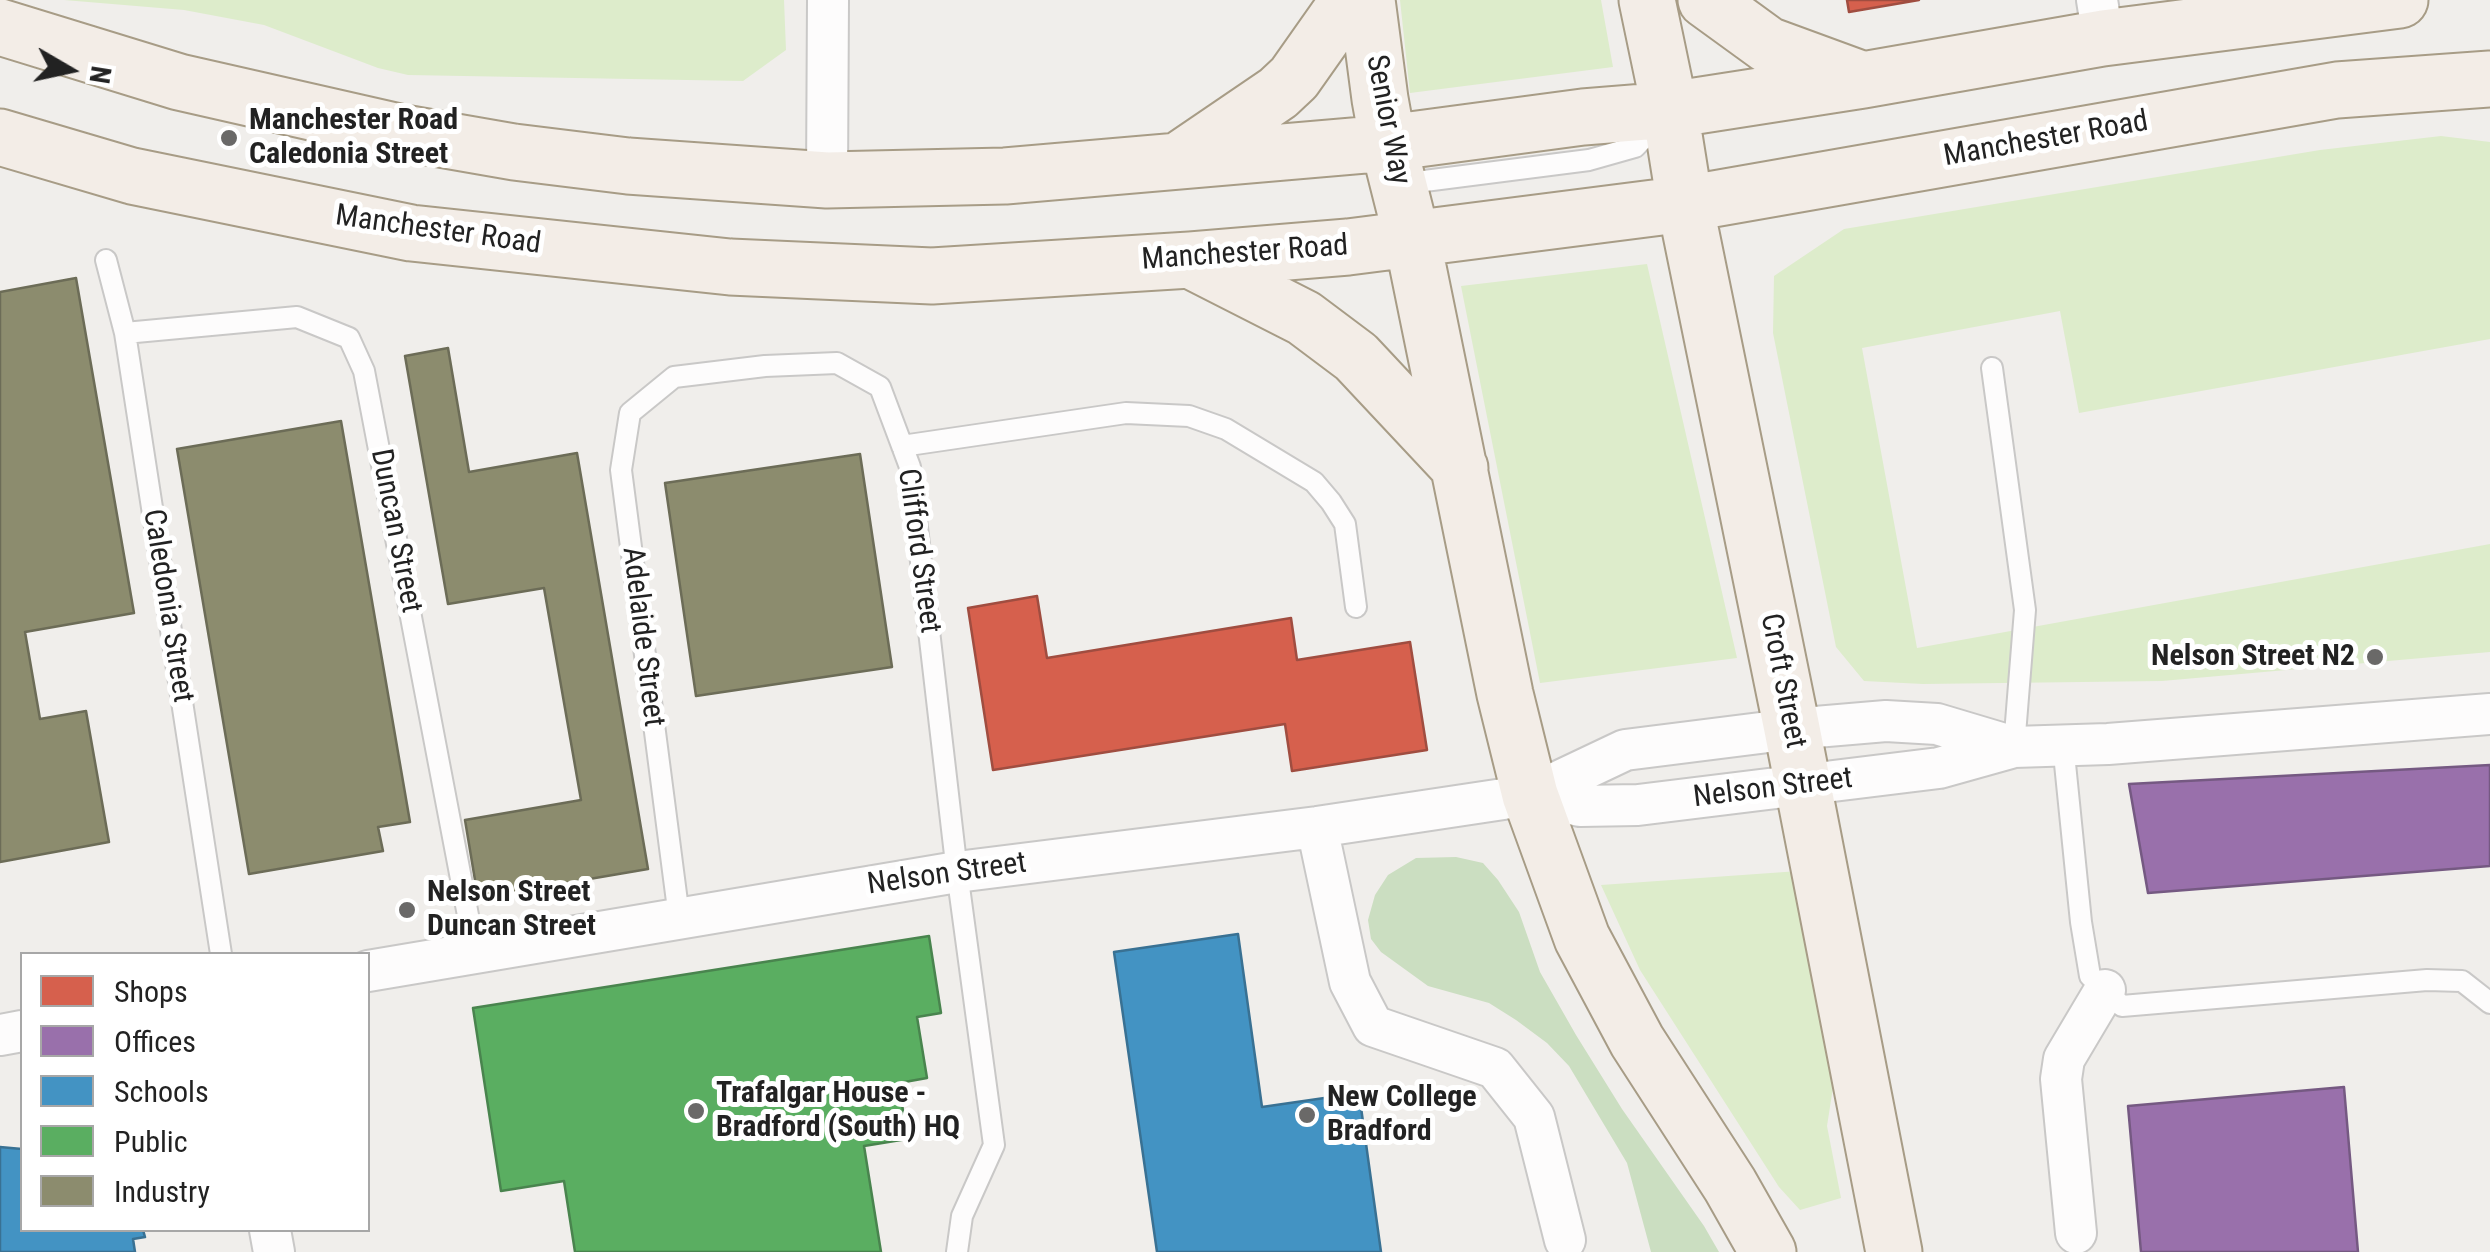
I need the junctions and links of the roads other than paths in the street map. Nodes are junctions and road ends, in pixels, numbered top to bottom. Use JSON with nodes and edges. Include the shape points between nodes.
{"nodes":[{"id":1,"x":828,"y":0,"type":"edge"},
{"id":2,"x":1349,"y":0,"type":"edge"},
{"id":3,"x":1367,"y":0,"type":"edge"},
{"id":4,"x":1647,"y":0,"type":"edge"},
{"id":5,"x":1706,"y":0,"type":"edge"},
{"id":6,"x":2400,"y":0,"type":"edge"},
{"id":7,"x":2100,"y":19,"type":"edge"},
{"id":8,"x":0,"y":28,"type":"edge"},
{"id":9,"x":1863,"y":80,"type":"junction"},
{"id":10,"x":2490,"y":80,"type":"edge"},
{"id":11,"x":1670,"y":110,"type":"junction"},
{"id":12,"x":0,"y":137,"type":"edge"},
{"id":13,"x":1178,"y":160,"type":"junction"},
{"id":14,"x":1394,"y":164,"type":"junction"},
{"id":15,"x":827,"y":180,"type":"junction"},
{"id":16,"x":1685,"y":204,"type":"junction"},
{"id":17,"x":1412,"y":238,"type":"junction"},
{"id":18,"x":106,"y":260,"type":"dead end"},
{"id":19,"x":1190,"y":260,"type":"junction"},
{"id":20,"x":124,"y":333,"type":"junction"},
{"id":21,"x":1992,"y":368,"type":"dead end"},
{"id":22,"x":674,"y":377,"type":"joint"},
{"id":23,"x":902,"y":446,"type":"junction"},
{"id":24,"x":1460,"y":468,"type":"junction"},
{"id":25,"x":1356,"y":606,"type":"dead end"},
{"id":26,"x":2490,"y":714,"type":"edge"},
{"id":27,"x":1792,"y":729,"type":"junction"},
{"id":28,"x":2063,"y":744,"type":"junction"},
{"id":29,"x":2014,"y":746,"type":"junction"},
{"id":30,"x":1803,"y":785,"type":"junction"},
{"id":31,"x":1530,"y":796,"type":"junction"},
{"id":32,"x":1317,"y":827,"type":"junction"},
{"id":33,"x":958,"y":872,"type":"junction"},
{"id":34,"x":679,"y":918,"type":"junction"},
{"id":35,"x":221,"y":952,"type":"edge"},
{"id":36,"x":475,"y":952,"type":"junction"},
{"id":37,"x":370,"y":971,"type":"edge"},
{"id":38,"x":2105,"y":990,"type":"junction"},
{"id":39,"x":2490,"y":1003,"type":"edge"},
{"id":40,"x":2076,"y":1233,"type":"dead end"},
{"id":41,"x":1565,"y":1240,"type":"dead end"},
{"id":42,"x":957,"y":1252,"type":"edge"},
{"id":43,"x":1768,"y":1252,"type":"edge"},
{"id":44,"x":1894,"y":1252,"type":"edge"}],
"edges":[{"from":1,"to":15,"type":"street"},
{"from":2,"to":13,"type":"main road","via":[[1278,93]]},
{"from":3,"to":14,"type":"main road","name":"Senior Way"},
{"from":4,"to":11,"type":"main road"},
{"from":5,"to":9,"type":"main road","via":[[1768,45]]},
{"from":6,"to":7,"type":"main road"},
{"from":7,"to":9,"type":"main road"},
{"from":8,"to":15,"type":"main road","via":[[179,82],[399,132],[628,166]]},
{"from":9,"to":11,"type":"main road"},
{"from":10,"to":16,"type":"main road","name":"Manchester Road","via":[[2336,90]]},
{"from":11,"to":14,"type":"main road","via":[[1583,117]]},
{"from":11,"to":16,"type":"main road","name":"Croft Street"},
{"from":12,"to":19,"type":"main road","name":"Manchester Road","via":[[132,176],[412,233],[710,265],[932,276]]},
{"from":13,"to":14,"type":"main road"},
{"from":13,"to":15,"type":"main road","via":[[1005,176]]},
{"from":14,"to":17,"type":"main road","name":"Senior Way"},
{"from":16,"to":17,"type":"main road","name":"Manchester Road"},
{"from":16,"to":27,"type":"main road","name":"Croft Street"},
{"from":17,"to":19,"type":"main road","name":"Manchester Road"},
{"from":17,"to":24,"type":"main road"},
{"from":18,"to":20,"type":"lane","name":"Caledonia Street"},
{"from":19,"to":24,"type":"main road","via":[[1304,318],[1356,357]]},
{"from":20,"to":35,"type":"lane","name":"Caledonia Street"},
{"from":20,"to":36,"type":"lane","name":"Duncan Street","via":[[297,318],[349,338],[364,371]]},
{"from":21,"to":29,"type":"lane","via":[[2025,610]]},
{"from":22,"to":23,"type":"lane","name":"Clifford Street","via":[[837,363],[880,387]]},
{"from":22,"to":34,"type":"lane","name":"Adelaide Street","via":[[630,413],[620,470]]},
{"from":23,"to":25,"type":"lane","via":[[1126,413],[1189,416],[1226,429],[1314,482],[1331,502],[1344,524]]},
{"from":23,"to":33,"type":"lane","name":"Clifford Street","via":[[910,467]]},
{"from":24,"to":31,"type":"main road"},
{"from":26,"to":28,"type":"street","name":"Nelson Street"},
{"from":27,"to":29,"type":"street","name":"Nelson Street","via":[[1937,724]]},
{"from":27,"to":30,"type":"main road","name":"Croft Street"},
{"from":27,"to":31,"type":"street","name":"Nelson Street","via":[[1625,750]]},
{"from":28,"to":29,"type":"street","name":"Nelson Street"},
{"from":28,"to":38,"type":"lane","via":[[2090,976]]},
{"from":29,"to":30,"type":"street","name":"Nelson Street","via":[[1939,768]]},
{"from":30,"to":31,"type":"street","name":"Nelson Street","via":[[1638,805],[1580,806]]},
{"from":30,"to":44,"type":"main road","name":"Croft Street"},
{"from":31,"to":32,"type":"street","name":"Nelson Street"},
{"from":31,"to":43,"type":"main road","via":[[1582,938],[1637,1041]]},
{"from":32,"to":33,"type":"street","name":"Nelson Street"},
{"from":32,"to":41,"type":"street","via":[[1350,982],[1373,1026],[1495,1068],[1534,1117]]},
{"from":33,"to":34,"type":"street","name":"Nelson Street"},
{"from":33,"to":42,"type":"lane","name":"Clifford Street","via":[[994,1145],[962,1216]]},
{"from":34,"to":36,"type":"street","name":"Nelson Street"},
{"from":36,"to":37,"type":"street","name":"Nelson Street"},
{"from":38,"to":39,"type":"lane","via":[[2122,1006],[2462,981]]},
{"from":38,"to":40,"type":"street","via":[[2064,1059],[2061,1079]]}]}
